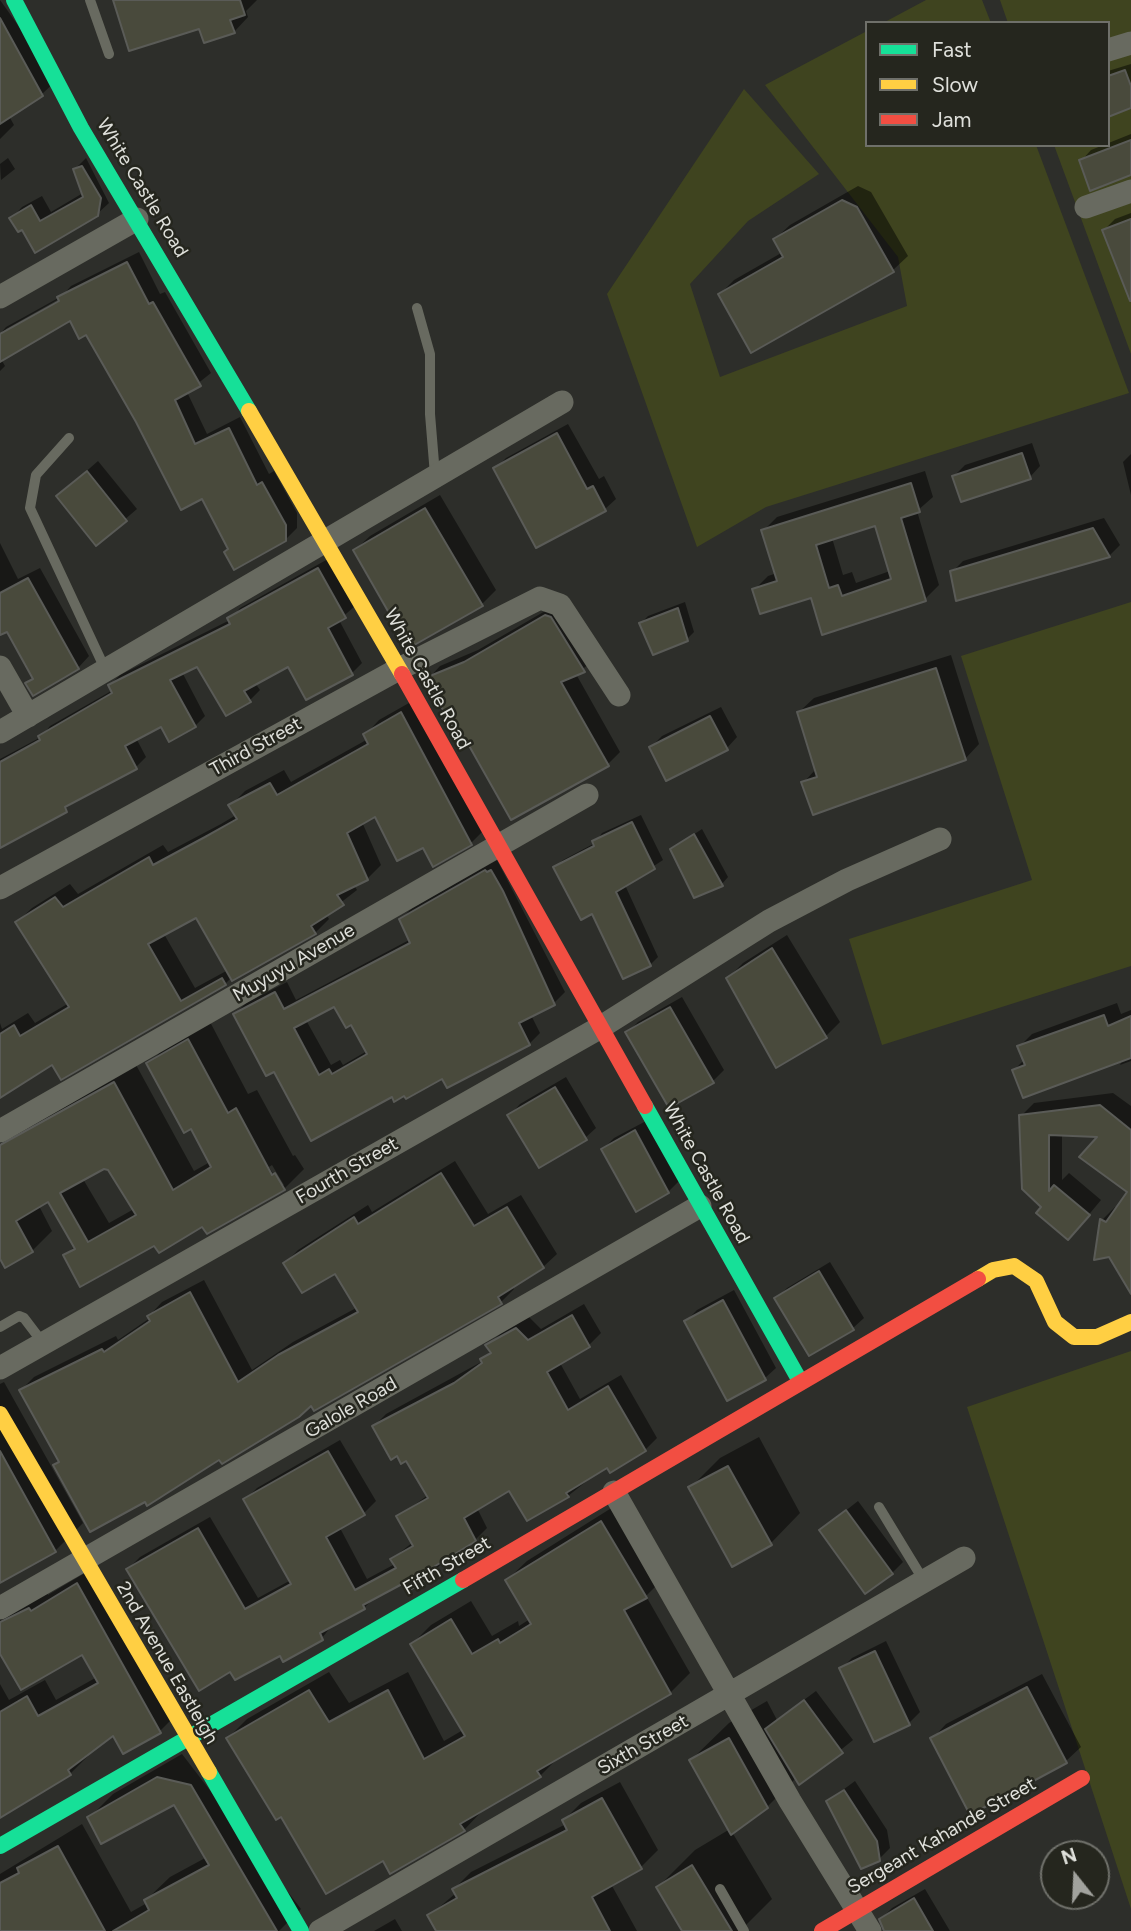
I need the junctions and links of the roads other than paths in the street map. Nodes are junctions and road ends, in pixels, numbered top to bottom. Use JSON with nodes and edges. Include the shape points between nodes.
{"nodes":[{"id":1,"x":13,"y":0,"type":"edge"},
{"id":2,"x":90,"y":0,"type":"edge"},
{"id":3,"x":1131,"y":43,"type":"edge"},
{"id":4,"x":1110,"y":49,"type":"edge"},
{"id":5,"x":108,"y":54,"type":"dead end"},
{"id":6,"x":1131,"y":191,"type":"edge"},
{"id":7,"x":1086,"y":207,"type":"dead end"},
{"id":8,"x":136,"y":219,"type":"junction"},
{"id":9,"x":0,"y":298,"type":"edge"},
{"id":10,"x":417,"y":308,"type":"dead end"},
{"id":11,"x":562,"y":402,"type":"dead end"},
{"id":12,"x":69,"y":438,"type":"dead end"},
{"id":13,"x":435,"y":475,"type":"junction"},
{"id":14,"x":327,"y":541,"type":"junction"},
{"id":15,"x":0,"y":667,"type":"edge"},
{"id":16,"x":397,"y":670,"type":"junction"},
{"id":17,"x":106,"y":671,"type":"junction"},
{"id":18,"x":619,"y":695,"type":"dead end"},
{"id":19,"x":28,"y":716,"type":"junction"},
{"id":20,"x":0,"y":732,"type":"edge"},
{"id":21,"x":587,"y":795,"type":"dead end"},
{"id":22,"x":940,"y":839,"type":"dead end"},
{"id":23,"x":497,"y":848,"type":"junction"},
{"id":24,"x":0,"y":888,"type":"edge"},
{"id":25,"x":601,"y":1027,"type":"junction"},
{"id":26,"x":0,"y":1131,"type":"edge"},
{"id":27,"x":700,"y":1206,"type":"junction"},
{"id":28,"x":1131,"y":1322,"type":"edge"},
{"id":29,"x":0,"y":1327,"type":"edge"},
{"id":30,"x":43,"y":1343,"type":"junction"},
{"id":31,"x":0,"y":1368,"type":"edge"},
{"id":32,"x":800,"y":1381,"type":"junction"},
{"id":33,"x":0,"y":1414,"type":"edge"},
{"id":34,"x":614,"y":1492,"type":"junction"},
{"id":35,"x":879,"y":1507,"type":"dead end"},
{"id":36,"x":964,"y":1558,"type":"dead end"},
{"id":37,"x":85,"y":1562,"type":"junction"},
{"id":38,"x":924,"y":1581,"type":"junction"},
{"id":39,"x":0,"y":1608,"type":"edge"},
{"id":40,"x":729,"y":1695,"type":"junction"},
{"id":41,"x":187,"y":1740,"type":"junction"},
{"id":42,"x":1082,"y":1778,"type":"dead end"},
{"id":43,"x":0,"y":1846,"type":"edge"},
{"id":44,"x":720,"y":1889,"type":"dead end"},
{"id":45,"x":859,"y":1909,"type":"junction"},
{"id":46,"x":301,"y":1931,"type":"edge"},
{"id":47,"x":320,"y":1931,"type":"edge"},
{"id":48,"x":744,"y":1931,"type":"edge"},
{"id":49,"x":822,"y":1931,"type":"edge"},
{"id":50,"x":870,"y":1931,"type":"edge"}],
"edges":[{"from":1,"to":8,"type":"street","name":"White Castle Road"},
{"from":2,"to":5,"type":"lane"},
{"from":3,"to":4,"type":"street"},
{"from":6,"to":7,"type":"street"},
{"from":8,"to":9,"type":"street"},
{"from":8,"to":14,"type":"street","name":"White Castle Road"},
{"from":10,"to":13,"type":"lane","via":[[430,354]]},
{"from":11,"to":13,"type":"street"},
{"from":12,"to":17,"type":"lane","via":[[36,475],[30,508]]},
{"from":13,"to":14,"type":"street"},
{"from":14,"to":16,"type":"street","name":"White Castle Road"},
{"from":14,"to":17,"type":"street"},
{"from":15,"to":19,"type":"street"},
{"from":16,"to":18,"type":"street","name":"Third Street","via":[[540,597],[560,605]]},
{"from":16,"to":23,"type":"street","name":"White Castle Road"},
{"from":16,"to":24,"type":"street","name":"Third Street"},
{"from":17,"to":19,"type":"street"},
{"from":19,"to":20,"type":"street"},
{"from":21,"to":23,"type":"street","name":"Muyuyu Avenue"},
{"from":22,"to":25,"type":"street","name":"Fourth Street","via":[[769,921]]},
{"from":23,"to":25,"type":"street","name":"White Castle Road"},
{"from":23,"to":26,"type":"street","name":"Muyuyu Avenue"},
{"from":25,"to":27,"type":"street","name":"White Castle Road"},
{"from":25,"to":30,"type":"street","name":"Fourth Street"},
{"from":27,"to":32,"type":"street","name":"White Castle Road"},
{"from":27,"to":37,"type":"street","name":"Galole Road"},
{"from":28,"to":32,"type":"street","name":"Fifth Street","via":[[1097,1337],[1074,1337],[1055,1322],[1036,1281],[1014,1266],[993,1270]]},
{"from":29,"to":30,"type":"lane","via":[[19,1316]]},
{"from":30,"to":31,"type":"street","name":"Fourth Street"},
{"from":32,"to":34,"type":"street","name":"Fifth Street"},
{"from":33,"to":37,"type":"street","name":"2nd Avenue Eastleigh"},
{"from":34,"to":40,"type":"street"},
{"from":34,"to":41,"type":"street","name":"Fifth Street"},
{"from":35,"to":38,"type":"lane"},
{"from":36,"to":38,"type":"street","name":"Sixth Street"},
{"from":37,"to":39,"type":"street","name":"Galole Road"},
{"from":37,"to":41,"type":"street","name":"2nd Avenue Eastleigh"},
{"from":38,"to":40,"type":"street","name":"Sixth Street"},
{"from":40,"to":45,"type":"street"},
{"from":40,"to":47,"type":"street","name":"Sixth Street"},
{"from":41,"to":43,"type":"street","name":"Fifth Street"},
{"from":41,"to":46,"type":"street","name":"2nd Avenue Eastleigh"},
{"from":42,"to":45,"type":"street","name":"Sergeant Kahande Street"},
{"from":44,"to":48,"type":"lane"},
{"from":45,"to":49,"type":"street","name":"Sergeant Kahande Street"},
{"from":45,"to":50,"type":"street"}]}
